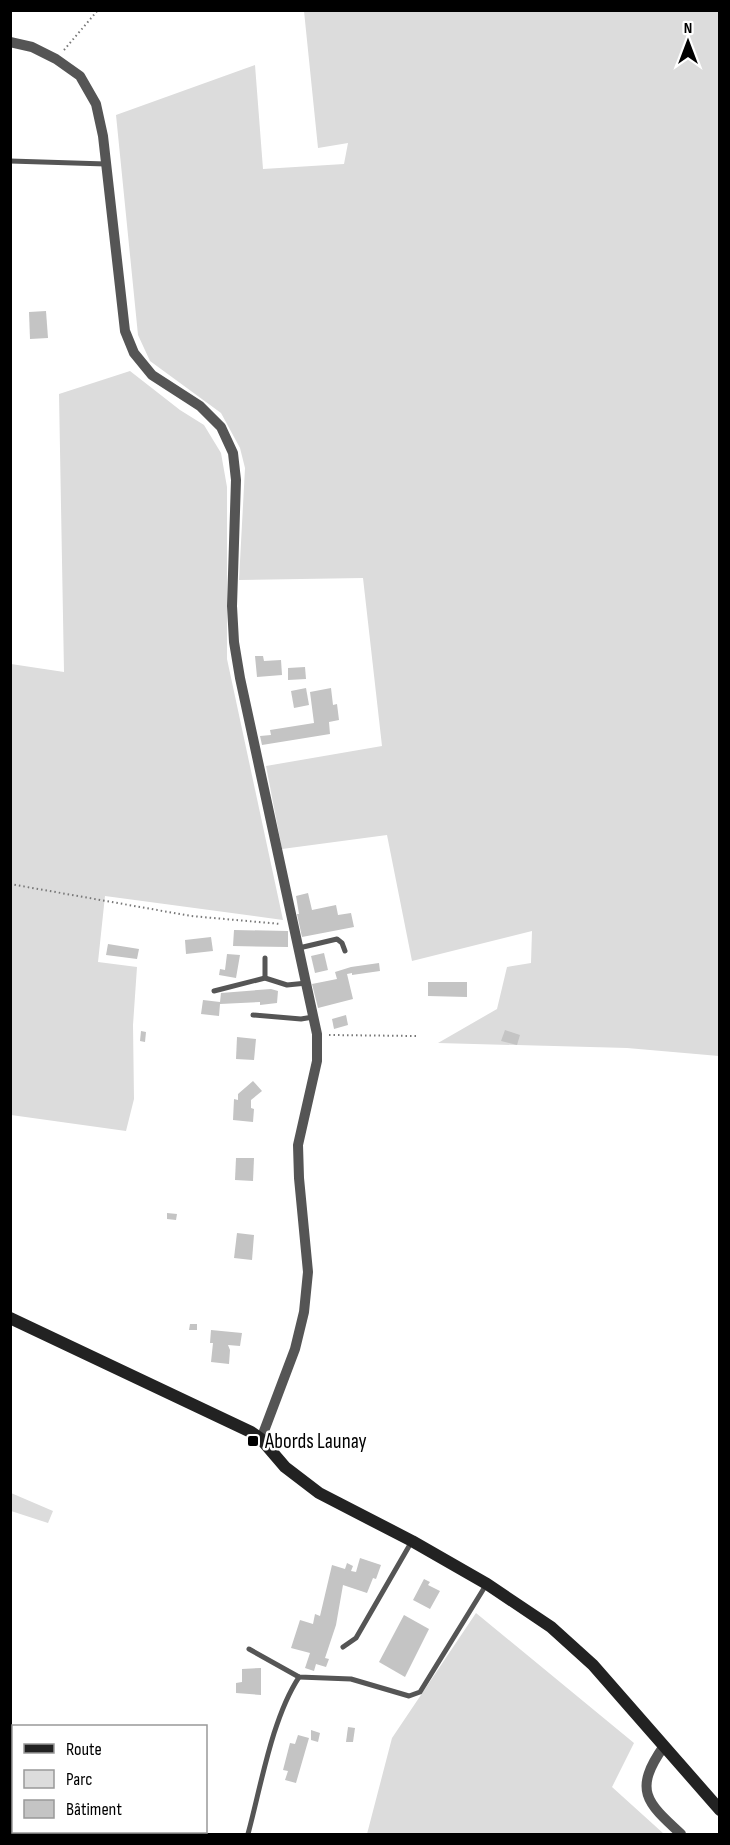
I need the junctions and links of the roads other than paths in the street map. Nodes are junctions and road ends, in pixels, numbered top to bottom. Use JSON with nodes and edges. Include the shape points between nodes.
{"nodes":[{"id":1,"x":10,"y":42,"type":"edge"},
{"id":2,"x":10,"y":161,"type":"edge"},
{"id":3,"x":106,"y":164,"type":"junction"},
{"id":4,"x":299,"y":948,"type":"junction"},
{"id":5,"x":345,"y":951,"type":"dead end"},
{"id":6,"x":265,"y":958,"type":"dead end"},
{"id":7,"x":265,"y":978,"type":"junction"},
{"id":8,"x":307,"y":983,"type":"junction"},
{"id":9,"x":214,"y":991,"type":"dead end"},
{"id":10,"x":253,"y":1015,"type":"dead end"},
{"id":11,"x":314,"y":1017,"type":"junction"},
{"id":12,"x":10,"y":1318,"type":"edge"},
{"id":13,"x":261,"y":1439,"type":"junction"},
{"id":14,"x":412,"y":1541,"type":"junction"},
{"id":15,"x":487,"y":1584,"type":"junction"},
{"id":16,"x":343,"y":1647,"type":"dead end"},
{"id":17,"x":249,"y":1650,"type":"dead end"},
{"id":18,"x":299,"y":1677,"type":"junction"},
{"id":19,"x":664,"y":1746,"type":"junction"},
{"id":20,"x":720,"y":1810,"type":"edge"},
{"id":21,"x":248,"y":1834,"type":"edge"},
{"id":22,"x":681,"y":1834,"type":"edge"}],
"edges":[{"from":1,"to":3,"type":"street","via":[[32,47],[80,76],[96,104]]},
{"from":2,"to":3,"type":"lane"},
{"from":3,"to":4,"type":"street","via":[[125,331],[134,353],[152,375],[200,406],[221,427],[233,453],[234,642]]},
{"from":4,"to":5,"type":"lane","via":[[338,939]]},
{"from":4,"to":8,"type":"street"},
{"from":6,"to":7,"type":"lane"},
{"from":7,"to":8,"type":"lane","via":[[287,985]]},
{"from":7,"to":9,"type":"lane"},
{"from":8,"to":11,"type":"street"},
{"from":10,"to":11,"type":"lane"},
{"from":11,"to":13,"type":"street","via":[[317,1061],[298,1145],[308,1272],[303,1312],[295,1349]]},
{"from":12,"to":13,"type":"street"},
{"from":13,"to":14,"type":"street","via":[[285,1467],[319,1493]]},
{"from":14,"to":15,"type":"street"},
{"from":14,"to":16,"type":"lane","via":[[356,1638]]},
{"from":15,"to":18,"type":"lane","via":[[420,1692],[409,1696],[351,1679]]},
{"from":15,"to":19,"type":"street","via":[[551,1627],[585,1657]]},
{"from":17,"to":18,"type":"lane"},
{"from":18,"to":21,"type":"lane","via":[[279,1717]]},
{"from":19,"to":20,"type":"street"},
{"from":19,"to":22,"type":"street","via":[[645,1780],[646,1794],[657,1813]]}]}
